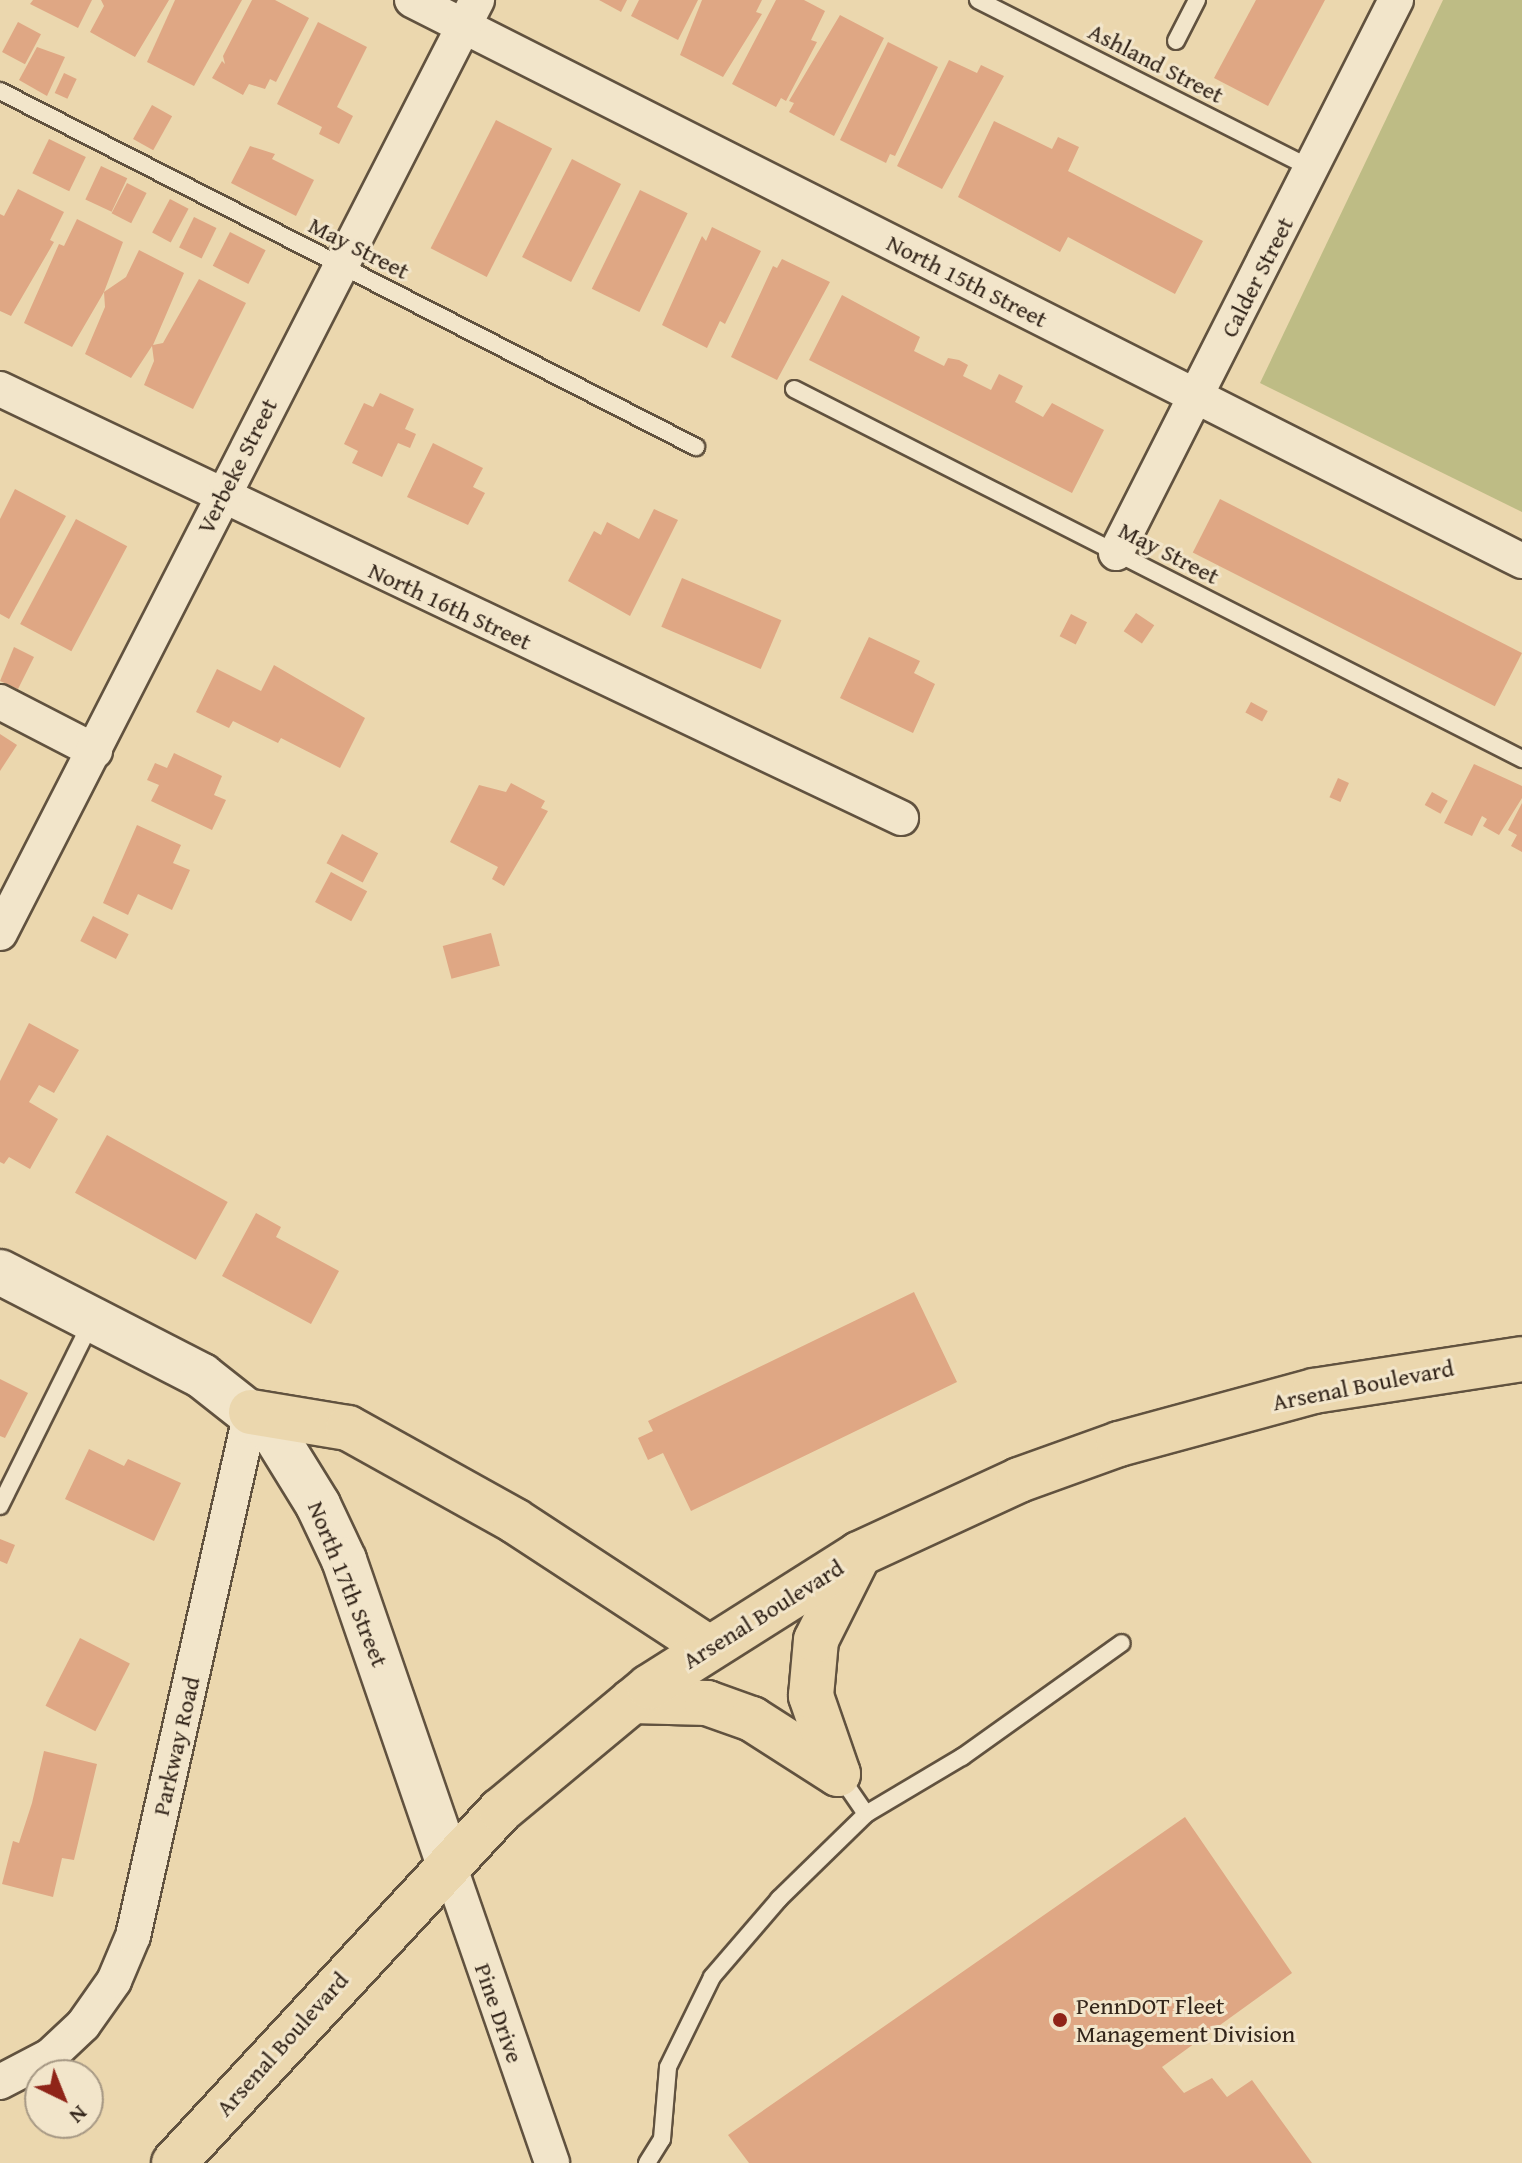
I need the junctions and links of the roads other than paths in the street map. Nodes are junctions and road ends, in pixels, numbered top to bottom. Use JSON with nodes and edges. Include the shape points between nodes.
{"nodes":[{"id":1,"x":412,"y":0,"type":"edge"},
{"id":2,"x":978,"y":0,"type":"edge"},
{"id":3,"x":1197,"y":0,"type":"edge"},
{"id":4,"x":1396,"y":0,"type":"edge"},
{"id":5,"x":470,"y":13,"type":"edge"},
{"id":6,"x":1176,"y":41,"type":"dead end"},
{"id":7,"x":0,"y":91,"type":"edge"},
{"id":8,"x":1313,"y":170,"type":"junction"},
{"id":9,"x":339,"y":264,"type":"junction"},
{"id":10,"x":0,"y":389,"type":"edge"},
{"id":11,"x":794,"y":389,"type":"dead end"},
{"id":12,"x":1196,"y":396,"type":"junction"},
{"id":13,"x":696,"y":447,"type":"dead end"},
{"id":14,"x":220,"y":498,"type":"junction"},
{"id":15,"x":1116,"y":553,"type":"junction"},
{"id":16,"x":1522,"y":561,"type":"edge"},
{"id":17,"x":0,"y":702,"type":"edge"},
{"id":18,"x":95,"y":751,"type":"junction"},
{"id":19,"x":1522,"y":759,"type":"edge"},
{"id":20,"x":901,"y":818,"type":"dead end"},
{"id":21,"x":0,"y":933,"type":"edge"},
{"id":22,"x":0,"y":1272,"type":"edge"},
{"id":23,"x":93,"y":1319,"type":"junction"},
{"id":24,"x":1522,"y":1359,"type":"edge"},
{"id":25,"x":251,"y":1412,"type":"junction"},
{"id":26,"x":0,"y":1506,"type":"edge"},
{"id":27,"x":859,"y":1554,"type":"junction"},
{"id":28,"x":1122,"y":1643,"type":"dead end"},
{"id":29,"x":709,"y":1648,"type":"junction"},
{"id":30,"x":632,"y":1701,"type":"junction"},
{"id":31,"x":838,"y":1774,"type":"junction"},
{"id":32,"x":866,"y":1814,"type":"junction"},
{"id":33,"x":448,"y":1862,"type":"junction"},
{"id":34,"x":0,"y":2082,"type":"edge"},
{"id":35,"x":174,"y":2163,"type":"edge"},
{"id":36,"x":552,"y":2163,"type":"edge"},
{"id":37,"x":647,"y":2163,"type":"edge"}],
"edges":[{"from":1,"to":5,"type":"street","name":"North 15th Street"},
{"from":2,"to":8,"type":"lane","name":"Ashland Street"},
{"from":3,"to":6,"type":"lane"},
{"from":4,"to":8,"type":"street","name":"Calder Street"},
{"from":5,"to":9,"type":"street","name":"Verbeke Street"},
{"from":5,"to":12,"type":"street","name":"North 15th Street"},
{"from":7,"to":9,"type":"lane","name":"May Street"},
{"from":8,"to":12,"type":"street","name":"Calder Street"},
{"from":9,"to":13,"type":"lane","name":"May Street"},
{"from":9,"to":14,"type":"street","name":"Verbeke Street"},
{"from":10,"to":14,"type":"street","name":"North 16th Street"},
{"from":11,"to":15,"type":"lane","name":"May Street"},
{"from":12,"to":15,"type":"street","name":"Calder Street"},
{"from":12,"to":16,"type":"street","name":"North 15th Street"},
{"from":14,"to":18,"type":"street","name":"Verbeke Street"},
{"from":14,"to":20,"type":"street","name":"North 16th Street"},
{"from":15,"to":19,"type":"lane","name":"May Street"},
{"from":17,"to":18,"type":"street"},
{"from":18,"to":21,"type":"street","name":"Verbeke Street"},
{"from":22,"to":23,"type":"main road","name":"North 17th Street"},
{"from":23,"to":25,"type":"main road","name":"North 17th Street","via":[[202,1376]]},
{"from":23,"to":26,"type":"lane"},
{"from":24,"to":27,"type":"main road","name":"Arsenal Boulevard","via":[[1314,1391],[1119,1444],[1019,1480]]},
{"from":25,"to":29,"type":"main road","via":[[348,1428],[515,1521]]},
{"from":25,"to":33,"type":"main road","name":"North 17th Street","via":[[291,1458],[344,1560]]},
{"from":25,"to":34,"type":"street","name":"Parkway Road","via":[[133,1936],[114,1981],[83,2025],[50,2056]]},
{"from":27,"to":29,"type":"main road","name":"Arsenal Boulevard"},
{"from":27,"to":31,"type":"main road","via":[[816,1640],[811,1696]]},
{"from":28,"to":32,"type":"lane","via":[[962,1757]]},
{"from":29,"to":30,"type":"main road","name":"Arsenal Boulevard"},
{"from":30,"to":31,"type":"main road","via":[[707,1703],[752,1719]]},
{"from":30,"to":33,"type":"main road","name":"Arsenal Boulevard","via":[[541,1775]]},
{"from":31,"to":32,"type":"lane"},
{"from":32,"to":37,"type":"lane","via":[[779,1899],[712,1977],[668,2067],[662,2139]]},
{"from":33,"to":35,"type":"main road","name":"Arsenal Boulevard"},
{"from":33,"to":36,"type":"street","name":"Pine Drive"}]}
